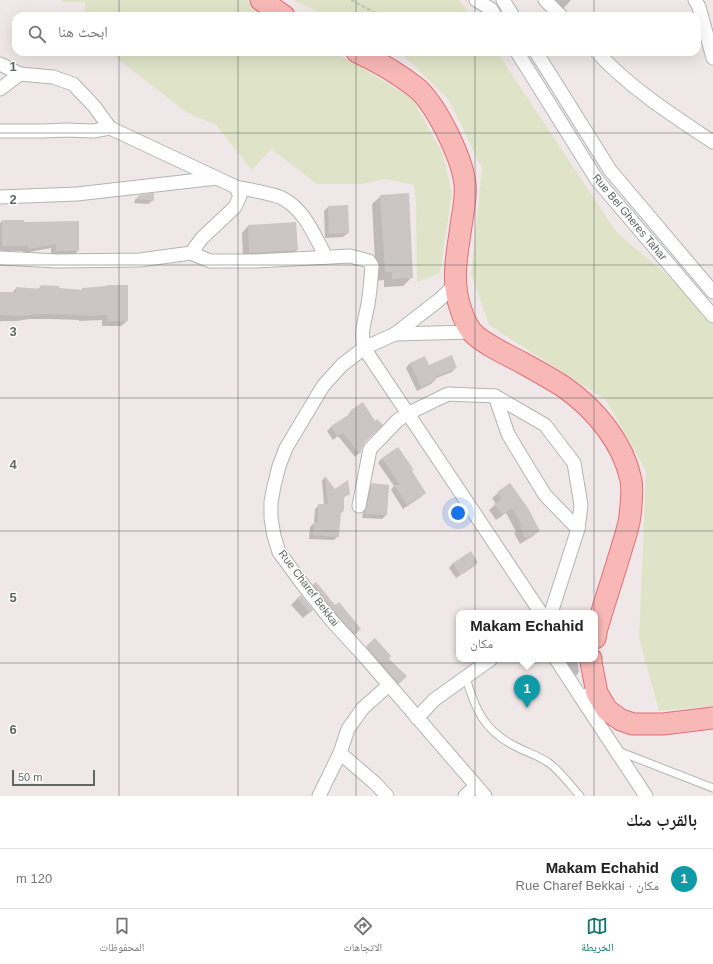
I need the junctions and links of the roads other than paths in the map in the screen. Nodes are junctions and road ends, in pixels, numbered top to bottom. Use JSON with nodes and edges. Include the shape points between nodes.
{"nodes":[{"id":1,"x":261,"y":0,"type":"edge"},
{"id":2,"x":476,"y":0,"type":"edge"},
{"id":3,"x":503,"y":0,"type":"edge"},
{"id":4,"x":545,"y":0,"type":"edge"},
{"id":5,"x":695,"y":0,"type":"edge"},
{"id":6,"x":278,"y":12,"type":"edge"},
{"id":7,"x":492,"y":12,"type":"edge"},
{"id":8,"x":510,"y":12,"type":"edge"},
{"id":9,"x":557,"y":12,"type":"edge"},
{"id":10,"x":700,"y":12,"type":"edge"},
{"id":11,"x":701,"y":14,"type":"edge"},
{"id":12,"x":366,"y":56,"type":"edge"},
{"id":13,"x":520,"y":56,"type":"edge"},
{"id":14,"x":539,"y":56,"type":"edge"},
{"id":15,"x":600,"y":56,"type":"edge"},
{"id":16,"x":713,"y":58,"type":"edge"},
{"id":17,"x":0,"y":64,"type":"edge"},
{"id":18,"x":20,"y":74,"type":"junction"},
{"id":19,"x":0,"y":88,"type":"edge"},
{"id":20,"x":110,"y":128,"type":"junction"},
{"id":21,"x":0,"y":132,"type":"edge"},
{"id":22,"x":713,"y":142,"type":"edge"},
{"id":23,"x":218,"y":178,"type":"junction"},
{"id":24,"x":236,"y":187,"type":"junction"},
{"id":25,"x":0,"y":197,"type":"edge"},
{"id":26,"x":191,"y":253,"type":"junction"},
{"id":27,"x":326,"y":257,"type":"junction"},
{"id":28,"x":0,"y":258,"type":"edge"},
{"id":29,"x":454,"y":285,"type":"junction"},
{"id":30,"x":713,"y":292,"type":"edge"},
{"id":31,"x":713,"y":316,"type":"edge"},
{"id":32,"x":403,"y":331,"type":"junction"},
{"id":33,"x":472,"y":332,"type":"junction"},
{"id":34,"x":364,"y":348,"type":"junction"},
{"id":35,"x":495,"y":396,"type":"junction"},
{"id":36,"x":408,"y":413,"type":"junction"},
{"id":37,"x":359,"y":506,"type":"dead end"},
{"id":38,"x":578,"y":529,"type":"junction"},
{"id":39,"x":546,"y":610,"type":"edge"},
{"id":40,"x":598,"y":625,"type":"edge"},
{"id":41,"x":487,"y":662,"type":"edge"},
{"id":42,"x":559,"y":662,"type":"edge"},
{"id":43,"x":591,"y":662,"type":"edge"},
{"id":44,"x":466,"y":678,"type":"junction"},
{"id":45,"x":388,"y":685,"type":"junction"},
{"id":46,"x":589,"y":695,"type":"junction"},
{"id":47,"x":417,"y":718,"type":"junction"},
{"id":48,"x":713,"y":718,"type":"edge"},
{"id":49,"x":617,"y":726,"type":"junction"},
{"id":50,"x":617,"y":751,"type":"junction"},
{"id":51,"x":340,"y":753,"type":"junction"},
{"id":52,"x":713,"y":788,"type":"edge"},
{"id":53,"x":480,"y":791,"type":"edge"},
{"id":54,"x":319,"y":796,"type":"edge"},
{"id":55,"x":387,"y":796,"type":"edge"},
{"id":56,"x":465,"y":796,"type":"edge"},
{"id":57,"x":580,"y":796,"type":"edge"},
{"id":58,"x":646,"y":796,"type":"edge"}],
"edges":[{"from":1,"to":6,"type":"main road"},
{"from":2,"to":7,"type":"street"},
{"from":3,"to":8,"type":"street"},
{"from":4,"to":9,"type":"street"},
{"from":5,"to":10,"type":"street"},
{"from":11,"to":16,"type":"street"},
{"from":12,"to":29,"type":"main road","via":[[399,75],[419,91],[437,114],[459,160],[465,184]]},
{"from":13,"to":31,"type":"street","name":"Rue Bel Gheres Tahar","via":[[598,180]]},
{"from":14,"to":30,"type":"street","name":"Rue Bel Gheres Tahar","via":[[610,170]]},
{"from":15,"to":22,"type":"street","via":[[611,68],[652,100]]},
{"from":17,"to":18,"type":"street"},
{"from":18,"to":19,"type":"street"},
{"from":18,"to":20,"type":"street","via":[[53,77],[73,84]]},
{"from":20,"to":21,"type":"street","via":[[93,131]]},
{"from":20,"to":23,"type":"street"},
{"from":23,"to":24,"type":"street"},
{"from":23,"to":25,"type":"street","via":[[77,194]]},
{"from":24,"to":26,"type":"street","via":[[240,196],[235,207],[202,238]]},
{"from":24,"to":27,"type":"street","via":[[281,198],[293,205],[305,217]]},
{"from":26,"to":27,"type":"street","via":[[210,262]]},
{"from":26,"to":28,"type":"street","via":[[140,260],[56,261]]},
{"from":27,"to":34,"type":"street","via":[[350,256],[369,261],[372,266],[362,328]]},
{"from":29,"to":32,"type":"street"},
{"from":29,"to":33,"type":"main road","via":[[461,310]]},
{"from":32,"to":33,"type":"street","name":"Rue Charef Bekkai"},
{"from":32,"to":34,"type":"street","name":"Rue Charef Bekkai"},
{"from":33,"to":40,"type":"main road","via":[[564,387],[599,419],[619,447],[631,482],[630,517]]},
{"from":34,"to":36,"type":"street"},
{"from":34,"to":45,"type":"street","name":"Rue Charef Bekkai","via":[[342,365],[322,386],[286,448],[271,502],[271,518],[279,552],[332,621]]},
{"from":35,"to":36,"type":"street","via":[[448,394]]},
{"from":35,"to":38,"type":"street","via":[[508,434],[526,464],[546,495]]},
{"from":35,"to":38,"type":"street","via":[[545,425],[574,464],[581,505]]},
{"from":36,"to":37,"type":"street","via":[[370,449]]},
{"from":36,"to":39,"type":"street"},
{"from":38,"to":39,"type":"street"},
{"from":41,"to":44,"type":"street"},
{"from":42,"to":46,"type":"street"},
{"from":43,"to":46,"type":"main road"},
{"from":44,"to":47,"type":"street","via":[[434,700]]},
{"from":44,"to":57,"type":"lane","via":[[472,700],[488,727],[513,745],[550,763]]},
{"from":45,"to":47,"type":"street","name":"Rue Charef Bekkai"},
{"from":45,"to":51,"type":"street","via":[[363,708],[348,729]]},
{"from":46,"to":49,"type":"main road","via":[[607,710]]},
{"from":47,"to":53,"type":"street","name":"Rue Charef Bekkai"},
{"from":48,"to":49,"type":"main road"},
{"from":49,"to":50,"type":"street"},
{"from":50,"to":52,"type":"lane"},
{"from":50,"to":58,"type":"street"},
{"from":51,"to":54,"type":"street"},
{"from":51,"to":55,"type":"street"},
{"from":53,"to":56,"type":"street"}]}
